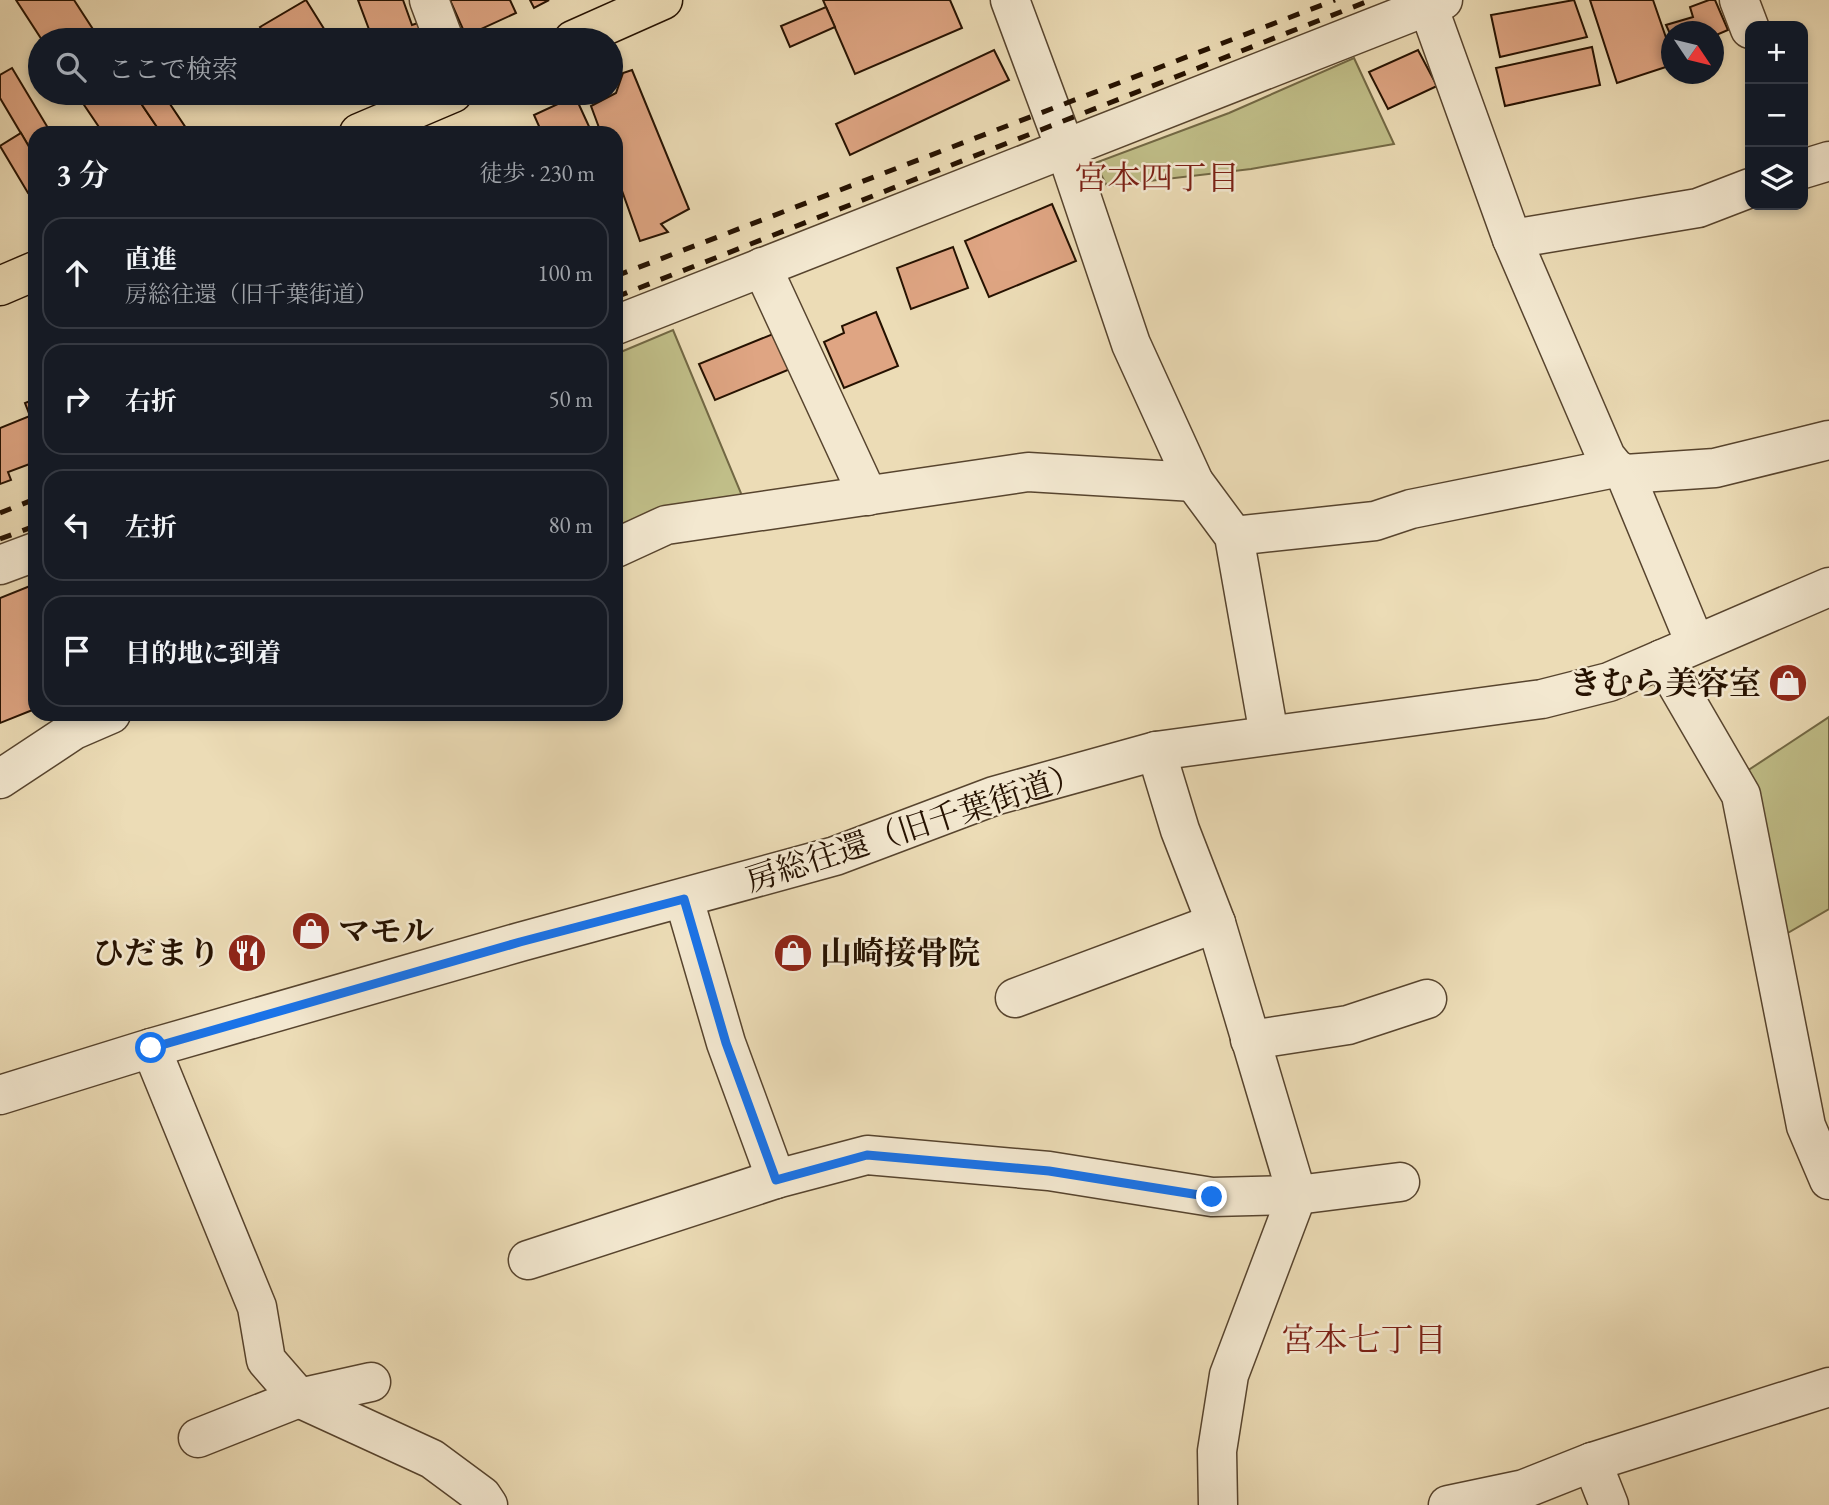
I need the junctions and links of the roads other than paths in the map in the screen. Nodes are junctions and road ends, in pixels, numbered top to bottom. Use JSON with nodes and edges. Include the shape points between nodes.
{"nodes":[{"id":1,"x":429,"y":0,"type":"edge"},
{"id":2,"x":663,"y":0,"type":"edge"},
{"id":3,"x":1010,"y":0,"type":"edge"},
{"id":4,"x":1739,"y":0,"type":"edge"},
{"id":5,"x":1436,"y":3,"type":"edge"},
{"id":6,"x":623,"y":8,"type":"edge"},
{"id":7,"x":1747,"y":21,"type":"edge"},
{"id":8,"x":440,"y":28,"type":"edge"},
{"id":9,"x":592,"y":28,"type":"edge"},
{"id":10,"x":425,"y":105,"type":"edge"},
{"id":11,"x":375,"y":126,"type":"edge"},
{"id":12,"x":1065,"y":148,"type":"junction"},
{"id":13,"x":1745,"y":190,"type":"edge"},
{"id":14,"x":1512,"y":239,"type":"junction"},
{"id":15,"x":762,"y":267,"type":"junction"},
{"id":16,"x":28,"y":274,"type":"edge"},
{"id":17,"x":0,"y":286,"type":"edge"},
{"id":18,"x":623,"y":321,"type":"edge"},
{"id":19,"x":1829,"y":440,"type":"edge"},
{"id":20,"x":1620,"y":471,"type":"junction"},
{"id":21,"x":1194,"y":482,"type":"junction"},
{"id":22,"x":868,"y":496,"type":"junction"},
{"id":23,"x":1234,"y":536,"type":"junction"},
{"id":24,"x":623,"y":545,"type":"edge"},
{"id":25,"x":28,"y":555,"type":"edge"},
{"id":26,"x":0,"y":565,"type":"edge"},
{"id":27,"x":1829,"y":587,"type":"edge"},
{"id":28,"x":1679,"y":651,"type":"junction"},
{"id":29,"x":95,"y":721,"type":"edge"},
{"id":30,"x":1269,"y":735,"type":"junction"},
{"id":31,"x":1156,"y":751,"type":"junction"},
{"id":32,"x":0,"y":779,"type":"edge"},
{"id":33,"x":684,"y":899,"type":"junction"},
{"id":34,"x":1216,"y":923,"type":"junction"},
{"id":35,"x":1014,"y":998,"type":"dead end"},
{"id":36,"x":1427,"y":999,"type":"dead end"},
{"id":37,"x":1250,"y":1040,"type":"junction"},
{"id":38,"x":151,"y":1048,"type":"junction"},
{"id":39,"x":0,"y":1094,"type":"edge"},
{"id":40,"x":776,"y":1180,"type":"junction"},
{"id":41,"x":1829,"y":1180,"type":"edge"},
{"id":42,"x":1400,"y":1182,"type":"dead end"},
{"id":43,"x":1297,"y":1195,"type":"junction"},
{"id":44,"x":527,"y":1260,"type":"dead end"},
{"id":45,"x":371,"y":1382,"type":"dead end"},
{"id":46,"x":1829,"y":1387,"type":"edge"},
{"id":47,"x":299,"y":1398,"type":"junction"},
{"id":48,"x":198,"y":1438,"type":"dead end"},
{"id":49,"x":1592,"y":1462,"type":"junction"},
{"id":50,"x":488,"y":1505,"type":"edge"},
{"id":51,"x":1218,"y":1505,"type":"edge"},
{"id":52,"x":1448,"y":1505,"type":"edge"},
{"id":53,"x":1609,"y":1505,"type":"edge"}],
"edges":[{"from":1,"to":8,"type":"street"},
{"from":2,"to":6,"type":"highway"},
{"from":3,"to":12,"type":"street"},
{"from":4,"to":7,"type":"street"},
{"from":5,"to":12,"type":"street"},
{"from":5,"to":14,"type":"street"},
{"from":6,"to":9,"type":"highway"},
{"from":10,"to":11,"type":"highway"},
{"from":12,"to":15,"type":"street"},
{"from":12,"to":21,"type":"street","via":[[1131,344]]},
{"from":13,"to":14,"type":"street","via":[[1699,208]]},
{"from":14,"to":20,"type":"street","via":[[1606,457]]},
{"from":15,"to":18,"type":"street"},
{"from":15,"to":22,"type":"street"},
{"from":16,"to":17,"type":"highway"},
{"from":19,"to":20,"type":"street","via":[[1715,468]]},
{"from":20,"to":23,"type":"street","via":[[1411,509],[1375,521]]},
{"from":20,"to":28,"type":"street"},
{"from":21,"to":22,"type":"street","via":[[1028,472]]},
{"from":21,"to":23,"type":"street"},
{"from":22,"to":24,"type":"street","via":[[666,525]]},
{"from":23,"to":30,"type":"street"},
{"from":25,"to":26,"type":"street"},
{"from":27,"to":28,"type":"street","name":"房総往還（旧千葉街道）"},
{"from":28,"to":30,"type":"street","name":"房総往還（旧千葉街道）","via":[[1609,682],[1542,699]]},
{"from":28,"to":41,"type":"street","via":[[1741,795],[1806,1126]]},
{"from":29,"to":32,"type":"street"},
{"from":30,"to":31,"type":"street","name":"房総往還（旧千葉街道）"},
{"from":31,"to":33,"type":"street","name":"房総往還（旧千葉街道）","via":[[994,796],[835,856]]},
{"from":31,"to":34,"type":"street"},
{"from":33,"to":38,"type":"street","name":"房総往還（旧千葉街道）"},
{"from":33,"to":40,"type":"street","via":[[726,1043]]},
{"from":34,"to":35,"type":"street"},
{"from":34,"to":37,"type":"street"},
{"from":36,"to":37,"type":"street","via":[[1348,1025]]},
{"from":37,"to":43,"type":"street"},
{"from":38,"to":39,"type":"street","name":"房総往還（旧千葉街道）"},
{"from":38,"to":47,"type":"street","via":[[257,1307],[266,1360]]},
{"from":40,"to":43,"type":"street","via":[[867,1155],[1049,1171],[1212,1197]]},
{"from":40,"to":44,"type":"street"},
{"from":42,"to":43,"type":"street"},
{"from":43,"to":51,"type":"street","via":[[1229,1375],[1217,1451]]},
{"from":45,"to":47,"type":"street"},
{"from":46,"to":49,"type":"street"},
{"from":47,"to":48,"type":"street"},
{"from":47,"to":50,"type":"street","via":[[432,1459]]},
{"from":49,"to":52,"type":"street","via":[[1524,1489]]},
{"from":49,"to":53,"type":"street"}]}
